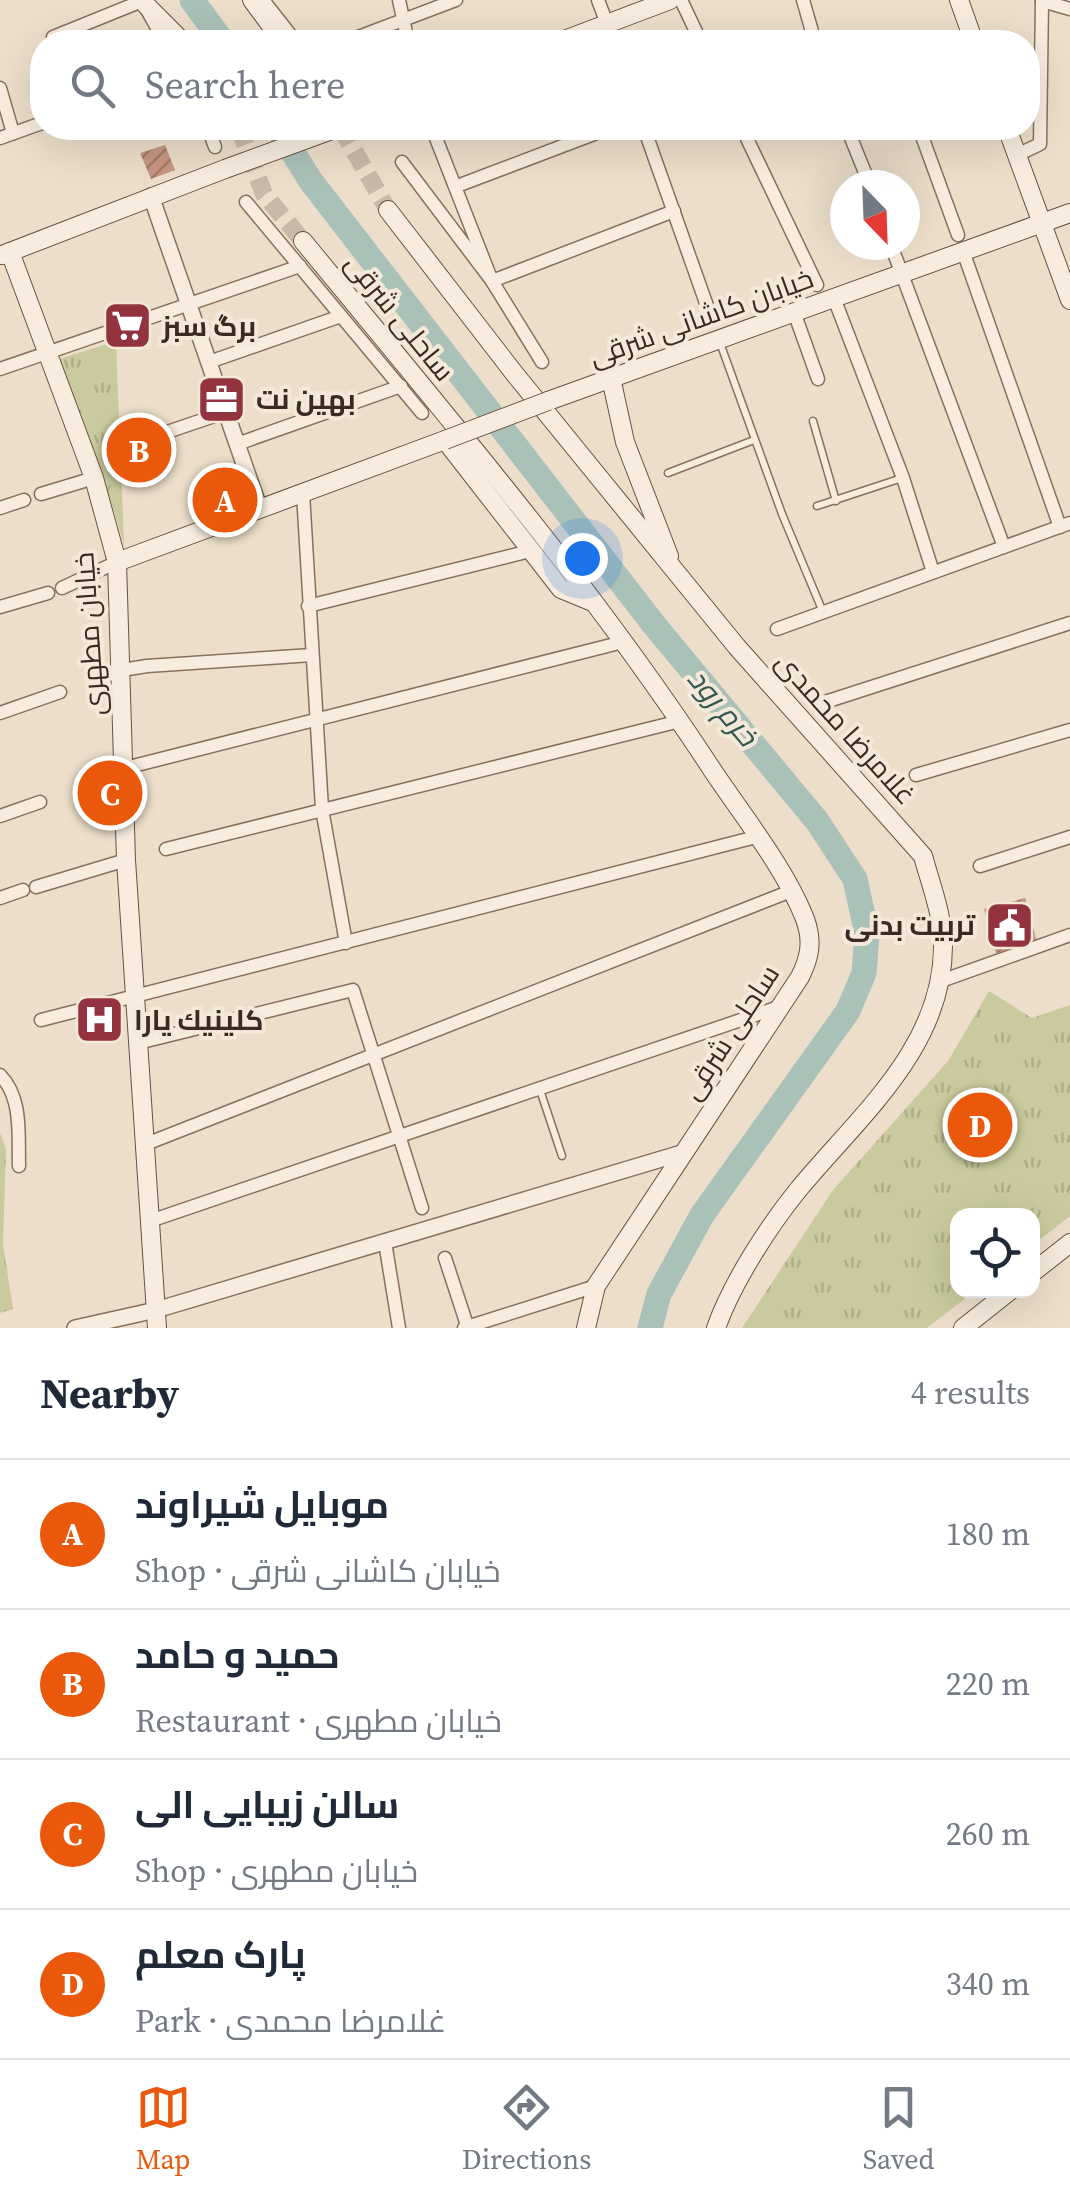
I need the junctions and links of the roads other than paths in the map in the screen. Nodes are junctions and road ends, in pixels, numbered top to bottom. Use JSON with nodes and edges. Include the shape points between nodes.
{"nodes":[{"id":1,"x":141,"y":0,"type":"edge"},
{"id":2,"x":252,"y":0,"type":"edge"},
{"id":3,"x":263,"y":0,"type":"edge"},
{"id":4,"x":399,"y":0,"type":"edge"},
{"id":5,"x":456,"y":0,"type":"edge"},
{"id":6,"x":598,"y":0,"type":"edge"},
{"id":7,"x":670,"y":0,"type":"edge"},
{"id":8,"x":680,"y":0,"type":"edge"},
{"id":9,"x":803,"y":0,"type":"edge"},
{"id":10,"x":959,"y":0,"type":"edge"},
{"id":11,"x":1042,"y":1,"type":"edge"},
{"id":12,"x":1070,"y":9,"type":"edge"},
{"id":13,"x":404,"y":20,"type":"junction"},
{"id":14,"x":71,"y":30,"type":"edge"},
{"id":15,"x":158,"y":30,"type":"edge"},
{"id":16,"x":171,"y":30,"type":"edge"},
{"id":17,"x":273,"y":30,"type":"edge"},
{"id":18,"x":287,"y":30,"type":"edge"},
{"id":19,"x":378,"y":30,"type":"edge"},
{"id":20,"x":406,"y":30,"type":"edge"},
{"id":21,"x":610,"y":30,"type":"edge"},
{"id":22,"x":616,"y":30,"type":"edge"},
{"id":23,"x":695,"y":30,"type":"edge"},
{"id":24,"x":812,"y":30,"type":"edge"},
{"id":25,"x":970,"y":30,"type":"edge"},
{"id":26,"x":0,"y":88,"type":"edge"},
{"id":27,"x":30,"y":127,"type":"edge"},
{"id":28,"x":6,"y":136,"type":"edge"},
{"id":29,"x":212,"y":140,"type":"edge"},
{"id":30,"x":304,"y":140,"type":"edge"},
{"id":31,"x":437,"y":140,"type":"edge"},
{"id":32,"x":578,"y":140,"type":"edge"},
{"id":33,"x":648,"y":140,"type":"edge"},
{"id":34,"x":748,"y":140,"type":"edge"},
{"id":35,"x":853,"y":140,"type":"edge"},
{"id":36,"x":923,"y":140,"type":"edge"},
{"id":37,"x":1012,"y":140,"type":"edge"},
{"id":38,"x":215,"y":147,"type":"dead end"},
{"id":39,"x":1018,"y":155,"type":"junction"},
{"id":40,"x":402,"y":162,"type":"dead end"},
{"id":41,"x":864,"y":170,"type":"edge"},
{"id":42,"x":457,"y":186,"type":"junction"},
{"id":43,"x":150,"y":196,"type":"junction"},
{"id":44,"x":246,"y":202,"type":"dead end"},
{"id":45,"x":388,"y":210,"type":"tunnel mouth"},
{"id":46,"x":674,"y":211,"type":"junction"},
{"id":47,"x":1070,"y":213,"type":"edge"},
{"id":48,"x":1042,"y":223,"type":"junction"},
{"id":49,"x":303,"y":241,"type":"tunnel mouth"},
{"id":50,"x":960,"y":243,"type":"junction"},
{"id":51,"x":5,"y":254,"type":"edge"},
{"id":52,"x":897,"y":260,"type":"edge"},
{"id":53,"x":300,"y":266,"type":"junction"},
{"id":54,"x":902,"y":274,"type":"junction"},
{"id":55,"x":492,"y":281,"type":"junction"},
{"id":56,"x":817,"y":285,"type":"dead end"},
{"id":57,"x":834,"y":298,"type":"junction"},
{"id":58,"x":1070,"y":300,"type":"edge"},
{"id":59,"x":189,"y":305,"type":"junction"},
{"id":60,"x":794,"y":312,"type":"junction"},
{"id":61,"x":341,"y":316,"type":"junction"},
{"id":62,"x":711,"y":318,"type":"dead end"},
{"id":63,"x":719,"y":339,"type":"junction"},
{"id":64,"x":49,"y":354,"type":"junction"},
{"id":65,"x":209,"y":362,"type":"junction"},
{"id":66,"x":542,"y":362,"type":"dead end"},
{"id":67,"x":0,"y":369,"type":"edge"},
{"id":68,"x":611,"y":378,"type":"junction"},
{"id":69,"x":818,"y":379,"type":"dead end"},
{"id":70,"x":402,"y":386,"type":"junction"},
{"id":71,"x":226,"y":412,"type":"junction"},
{"id":72,"x":422,"y":413,"type":"dead end"},
{"id":73,"x":813,"y":422,"type":"dead end"},
{"id":74,"x":445,"y":440,"type":"junction"},
{"id":75,"x":754,"y":440,"type":"junction"},
{"id":76,"x":237,"y":444,"type":"junction"},
{"id":77,"x":129,"y":445,"type":"dead end"},
{"id":78,"x":668,"y":474,"type":"dead end"},
{"id":79,"x":94,"y":478,"type":"junction"},
{"id":80,"x":903,"y":478,"type":"junction"},
{"id":81,"x":303,"y":493,"type":"junction"},
{"id":82,"x":40,"y":494,"type":"dead end"},
{"id":83,"x":24,"y":500,"type":"dead end"},
{"id":84,"x":836,"y":501,"type":"junction"},
{"id":85,"x":817,"y":506,"type":"dead end"},
{"id":86,"x":260,"y":507,"type":"junction"},
{"id":87,"x":0,"y":508,"type":"edge"},
{"id":88,"x":1065,"y":525,"type":"edge"},
{"id":89,"x":1004,"y":547,"type":"junction"},
{"id":90,"x":530,"y":551,"type":"junction"},
{"id":91,"x":117,"y":562,"type":"junction"},
{"id":92,"x":674,"y":570,"type":"junction"},
{"id":93,"x":934,"y":572,"type":"junction"},
{"id":94,"x":592,"y":601,"type":"junction"},
{"id":95,"x":308,"y":606,"type":"junction"},
{"id":96,"x":0,"y":607,"type":"edge"},
{"id":97,"x":823,"y":612,"type":"junction"},
{"id":98,"x":1070,"y":623,"type":"edge"},
{"id":99,"x":777,"y":629,"type":"dead end"},
{"id":100,"x":623,"y":642,"type":"junction"},
{"id":101,"x":312,"y":656,"type":"junction"},
{"id":102,"x":122,"y":670,"type":"junction"},
{"id":103,"x":60,"y":692,"type":"dead end"},
{"id":104,"x":822,"y":702,"type":"dead end"},
{"id":105,"x":0,"y":713,"type":"edge"},
{"id":106,"x":318,"y":721,"type":"junction"},
{"id":107,"x":680,"y":721,"type":"junction"},
{"id":108,"x":1070,"y":730,"type":"edge"},
{"id":109,"x":125,"y":768,"type":"junction"},
{"id":110,"x":916,"y":775,"type":"dead end"},
{"id":111,"x":40,"y":802,"type":"dead end"},
{"id":112,"x":322,"y":810,"type":"junction"},
{"id":113,"x":0,"y":816,"type":"edge"},
{"id":114,"x":756,"y":837,"type":"junction"},
{"id":115,"x":1070,"y":837,"type":"edge"},
{"id":116,"x":166,"y":849,"type":"dead end"},
{"id":117,"x":126,"y":860,"type":"junction"},
{"id":118,"x":980,"y":866,"type":"dead end"},
{"id":119,"x":791,"y":891,"type":"junction"},
{"id":120,"x":0,"y":898,"type":"edge"},
{"id":121,"x":1070,"y":935,"type":"edge"},
{"id":122,"x":346,"y":943,"type":"junction"},
{"id":123,"x":941,"y":981,"type":"junction"},
{"id":124,"x":134,"y":998,"type":"junction"},
{"id":125,"x":779,"y":1007,"type":"junction"},
{"id":126,"x":40,"y":1020,"type":"dead end"},
{"id":127,"x":138,"y":1043,"type":"junction"},
{"id":128,"x":374,"y":1054,"type":"junction"},
{"id":129,"x":0,"y":1075,"type":"edge"},
{"id":130,"x":540,"y":1089,"type":"junction"},
{"id":131,"x":400,"y":1135,"type":"junction"},
{"id":132,"x":146,"y":1144,"type":"junction"},
{"id":133,"x":685,"y":1152,"type":"junction"},
{"id":134,"x":562,"y":1156,"type":"dead end"},
{"id":135,"x":19,"y":1166,"type":"dead end"},
{"id":136,"x":422,"y":1208,"type":"dead end"},
{"id":137,"x":150,"y":1221,"type":"junction"},
{"id":138,"x":385,"y":1242,"type":"junction"},
{"id":139,"x":1070,"y":1243,"type":"edge"},
{"id":140,"x":444,"y":1258,"type":"dead end"},
{"id":141,"x":1040,"y":1267,"type":"edge"},
{"id":142,"x":596,"y":1286,"type":"junction"},
{"id":143,"x":1000,"y":1298,"type":"edge"},
{"id":144,"x":156,"y":1319,"type":"edge"},
{"id":145,"x":75,"y":1328,"type":"edge"},
{"id":146,"x":400,"y":1328,"type":"edge"},
{"id":147,"x":467,"y":1328,"type":"edge"},
{"id":148,"x":586,"y":1328,"type":"edge"},
{"id":149,"x":716,"y":1328,"type":"edge"},
{"id":150,"x":964,"y":1328,"type":"edge"}],
"edges":[{"from":1,"to":14,"type":"street"},
{"from":1,"to":15,"type":"street"},
{"from":1,"to":16,"type":"main road"},
{"from":2,"to":17,"type":"main road"},
{"from":3,"to":18,"type":"street"},
{"from":4,"to":13,"type":"street"},
{"from":5,"to":13,"type":"street"},
{"from":6,"to":21,"type":"street"},
{"from":7,"to":22,"type":"main road"},
{"from":8,"to":23,"type":"street"},
{"from":9,"to":24,"type":"street"},
{"from":10,"to":25,"type":"main road"},
{"from":11,"to":12,"type":"street"},
{"from":11,"to":39,"type":"street","via":[[1040,144]]},
{"from":13,"to":19,"type":"street"},
{"from":13,"to":20,"type":"street"},
{"from":26,"to":28,"type":"street"},
{"from":27,"to":28,"type":"street"},
{"from":29,"to":38,"type":"street"},
{"from":30,"to":43,"type":"main road","bridge":true},
{"from":31,"to":42,"type":"street"},
{"from":32,"to":42,"type":"street"},
{"from":33,"to":46,"type":"street"},
{"from":34,"to":56,"type":"street"},
{"from":35,"to":41,"type":"street"},
{"from":36,"to":50,"type":"street"},
{"from":37,"to":39,"type":"main road"},
{"from":39,"to":48,"type":"main road"},
{"from":40,"to":55,"type":"street"},
{"from":42,"to":55,"type":"street"},
{"from":43,"to":51,"type":"main road"},
{"from":43,"to":59,"type":"street"},
{"from":44,"to":53,"type":"street"},
{"from":45,"to":92,"type":"main road","name":"غلامرضا محمدی"},
{"from":46,"to":55,"type":"street"},
{"from":46,"to":62,"type":"street"},
{"from":47,"to":48,"type":"main road","name":"خیابان کاشانی شرقی"},
{"from":48,"to":50,"type":"main road","name":"خیابان کاشانی شرقی"},
{"from":48,"to":58,"type":"main road"},
{"from":49,"to":94,"type":"main road","name":"ساحلی شرقی"},
{"from":50,"to":54,"type":"main road","name":"خیابان کاشانی شرقی"},
{"from":50,"to":88,"type":"street"},
{"from":51,"to":64,"type":"main road","name":"خیابان مطهری"},
{"from":52,"to":54,"type":"street"},
{"from":53,"to":59,"type":"street"},
{"from":53,"to":61,"type":"street"},
{"from":54,"to":57,"type":"main road","name":"خیابان کاشانی شرقی"},
{"from":54,"to":89,"type":"street"},
{"from":55,"to":66,"type":"street"},
{"from":57,"to":60,"type":"main road","name":"خیابان کاشانی شرقی"},
{"from":57,"to":80,"type":"street"},
{"from":59,"to":64,"type":"street"},
{"from":59,"to":65,"type":"street"},
{"from":60,"to":63,"type":"main road","name":"خیابان کاشانی شرقی"},
{"from":60,"to":69,"type":"street"},
{"from":61,"to":65,"type":"street"},
{"from":61,"to":70,"type":"street"},
{"from":63,"to":68,"type":"main road","name":"خیابان کاشانی شرقی"},
{"from":63,"to":75,"type":"lane"},
{"from":64,"to":67,"type":"street"},
{"from":64,"to":79,"type":"main road","name":"خیابان مطهری"},
{"from":65,"to":71,"type":"street"},
{"from":68,"to":74,"type":"main road","name":"خیابان کاشانی شرقی","bridge":true},
{"from":68,"to":92,"type":"main road","via":[[625,442]]},
{"from":70,"to":72,"type":"street"},
{"from":70,"to":76,"type":"street"},
{"from":71,"to":76,"type":"street"},
{"from":71,"to":77,"type":"street"},
{"from":73,"to":84,"type":"lane"},
{"from":74,"to":81,"type":"main road"},
{"from":74,"to":90,"type":"main road"},
{"from":75,"to":78,"type":"lane"},
{"from":75,"to":97,"type":"lane"},
{"from":76,"to":86,"type":"street"},
{"from":79,"to":82,"type":"street"},
{"from":79,"to":91,"type":"main road","name":"خیابان مطهری"},
{"from":80,"to":84,"type":"lane"},
{"from":80,"to":93,"type":"street"},
{"from":81,"to":86,"type":"main road"},
{"from":81,"to":95,"type":"street"},
{"from":83,"to":87,"type":"street"},
{"from":84,"to":85,"type":"lane"},
{"from":86,"to":91,"type":"main road"},
{"from":88,"to":89,"type":"street"},
{"from":89,"to":93,"type":"street"},
{"from":90,"to":94,"type":"main road","via":[[561,589]]},
{"from":90,"to":95,"type":"street"},
{"from":91,"to":96,"type":"street"},
{"from":91,"to":102,"type":"main road","name":"خیابان مطهری"},
{"from":92,"to":123,"type":"main road","name":"غلامرضا محمدی","via":[[923,856],[944,942]]},
{"from":93,"to":97,"type":"street"},
{"from":94,"to":100,"type":"main road","name":"ساحلی شرقی"},
{"from":95,"to":101,"type":"street"},
{"from":97,"to":99,"type":"street"},
{"from":98,"to":104,"type":"street"},
{"from":100,"to":106,"type":"street"},
{"from":100,"to":107,"type":"main road","name":"ساحلی شرقی"},
{"from":101,"to":102,"type":"street"},
{"from":101,"to":106,"type":"street"},
{"from":102,"to":109,"type":"main road","name":"خیابان مطهری"},
{"from":103,"to":105,"type":"street"},
{"from":106,"to":109,"type":"street"},
{"from":106,"to":112,"type":"street"},
{"from":107,"to":112,"type":"street"},
{"from":107,"to":114,"type":"main road","name":"ساحلی شرقی"},
{"from":108,"to":110,"type":"street"},
{"from":109,"to":117,"type":"main road","name":"خیابان مطهری"},
{"from":111,"to":113,"type":"street"},
{"from":112,"to":116,"type":"street"},
{"from":112,"to":122,"type":"street"},
{"from":114,"to":119,"type":"main road","name":"ساحلی شرقی"},
{"from":114,"to":122,"type":"street"},
{"from":115,"to":118,"type":"street"},
{"from":117,"to":120,"type":"street"},
{"from":117,"to":124,"type":"main road","name":"خیابان مطهری"},
{"from":119,"to":125,"type":"main road","name":"ساحلی شرقی","via":[[811,940],[809,960]]},
{"from":119,"to":128,"type":"street"},
{"from":121,"to":123,"type":"street"},
{"from":122,"to":124,"type":"street"},
{"from":123,"to":149,"type":"main road","name":"غلامرضا محمدی","via":[[909,1060],[795,1194],[762,1240]]},
{"from":124,"to":126,"type":"street"},
{"from":124,"to":127,"type":"main road","name":"خیابان مطهری"},
{"from":125,"to":130,"type":"street"},
{"from":125,"to":133,"type":"main road","name":"ساحلی شرقی"},
{"from":127,"to":128,"type":"street","via":[[353,990]]},
{"from":127,"to":132,"type":"main road","name":"خیابان مطهری"},
{"from":128,"to":131,"type":"street"},
{"from":128,"to":132,"type":"street"},
{"from":129,"to":135,"type":"street","via":[[18,1112]]},
{"from":130,"to":131,"type":"street"},
{"from":130,"to":134,"type":"lane"},
{"from":131,"to":136,"type":"street"},
{"from":131,"to":137,"type":"street"},
{"from":132,"to":137,"type":"main road","name":"خیابان مطهری"},
{"from":133,"to":138,"type":"street"},
{"from":133,"to":142,"type":"main road","name":"ساحلی شرقی"},
{"from":137,"to":144,"type":"main road","name":"خیابان مطهری"},
{"from":138,"to":144,"type":"street"},
{"from":138,"to":146,"type":"street"},
{"from":139,"to":141,"type":"main road"},
{"from":140,"to":147,"type":"street"},
{"from":142,"to":147,"type":"street"},
{"from":142,"to":148,"type":"main road","name":"ساحلی شرقی"},
{"from":143,"to":150,"type":"main road"},
{"from":144,"to":145,"type":"street"}]}
